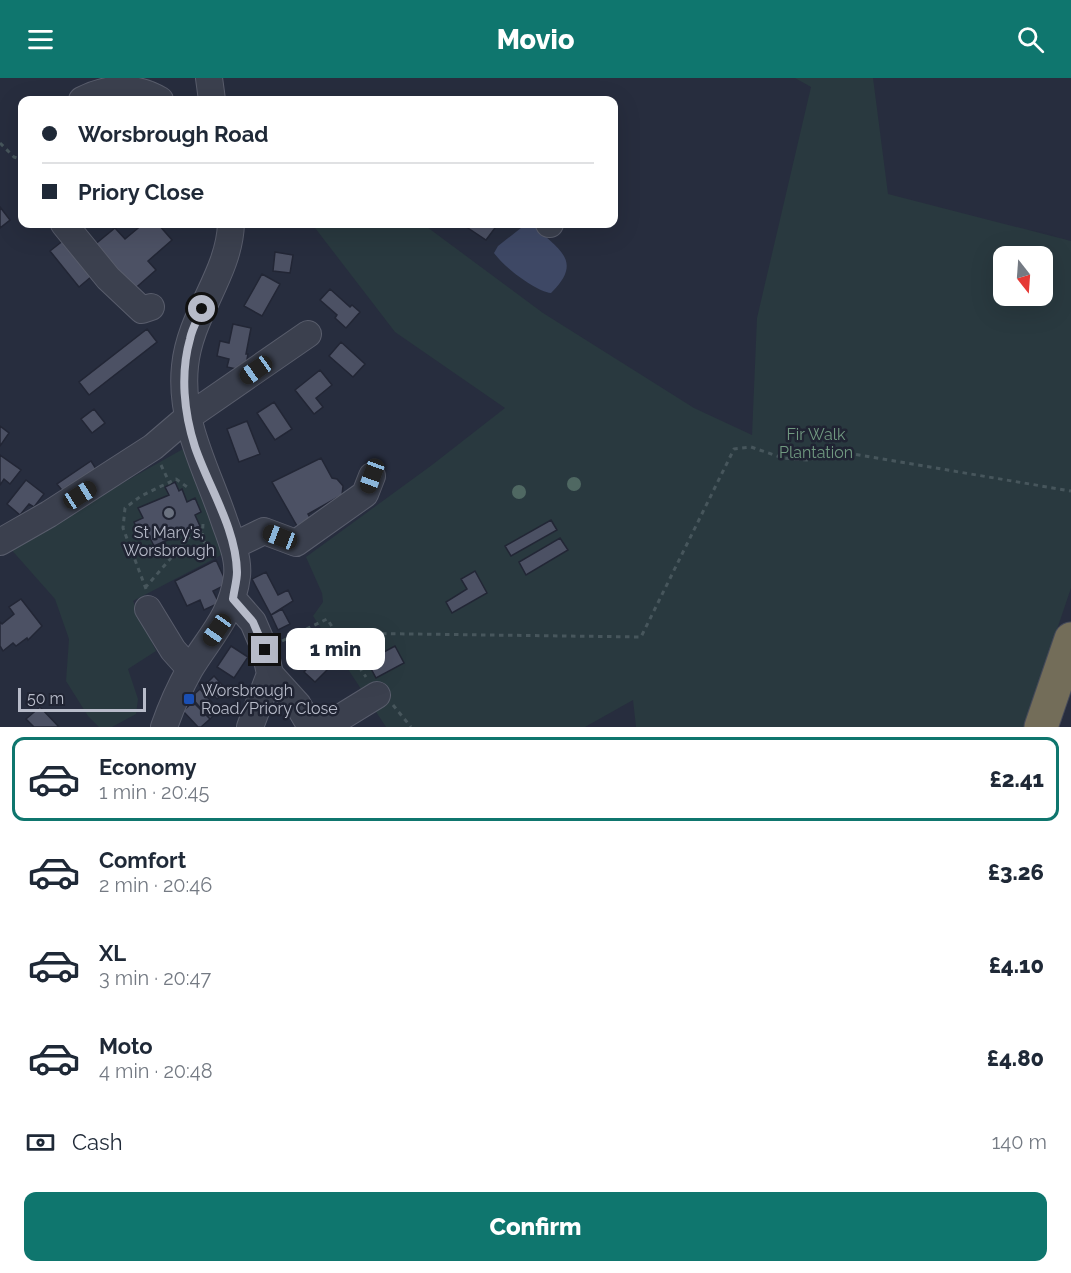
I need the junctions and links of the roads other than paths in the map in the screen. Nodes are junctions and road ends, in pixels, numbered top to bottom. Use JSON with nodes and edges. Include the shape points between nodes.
{"nodes":[{"id":1,"x":209,"y":78,"type":"edge"},
{"id":2,"x":89,"y":96,"type":"edge"},
{"id":3,"x":149,"y":96,"type":"edge"},
{"id":4,"x":211,"y":96,"type":"edge"},
{"id":5,"x":67,"y":228,"type":"edge"},
{"id":6,"x":231,"y":228,"type":"edge"},
{"id":7,"x":151,"y":308,"type":"dead end"},
{"id":8,"x":308,"y":334,"type":"dead end"},
{"id":9,"x":188,"y":417,"type":"junction"},
{"id":10,"x":372,"y":476,"type":"dead end"},
{"id":11,"x":0,"y":542,"type":"edge"},
{"id":12,"x":224,"y":548,"type":"junction"},
{"id":13,"x":147,"y":597,"type":"road end"},
{"id":14,"x":233,"y":599,"type":"junction"},
{"id":15,"x":1071,"y":639,"type":"edge"},
{"id":16,"x":190,"y":669,"type":"junction"},
{"id":17,"x":270,"y":674,"type":"junction"},
{"id":18,"x":377,"y":695,"type":"road end"},
{"id":19,"x":255,"y":716,"type":"edge"},
{"id":20,"x":164,"y":727,"type":"edge"},
{"id":21,"x":311,"y":727,"type":"edge"},
{"id":22,"x":325,"y":727,"type":"edge"},
{"id":23,"x":1041,"y":727,"type":"edge"}],
"edges":[{"from":1,"to":4,"type":"street"},
{"from":2,"to":3,"type":"street","via":[[126,88]]},
{"from":5,"to":7,"type":"street","via":[[108,278],[142,310]]},
{"from":6,"to":9,"type":"street","via":[[224,262],[190,338],[184,390]]},
{"from":8,"to":9,"type":"street"},
{"from":9,"to":11,"type":"street","via":[[143,453]]},
{"from":9,"to":12,"type":"street","via":[[195,447],[218,502]]},
{"from":10,"to":12,"type":"street","via":[[365,494],[296,543],[264,531]]},
{"from":12,"to":14,"type":"street","via":[[237,573]]},
{"from":13,"to":16,"type":"street","via":[[173,650]]},
{"from":14,"to":16,"type":"street"},
{"from":14,"to":17,"type":"street","via":[[253,622]]},
{"from":15,"to":23,"type":"highway"},
{"from":16,"to":20,"type":"street"},
{"from":17,"to":19,"type":"street"},
{"from":17,"to":21,"type":"street","via":[[298,705]]},
{"from":18,"to":22,"type":"street"}]}
